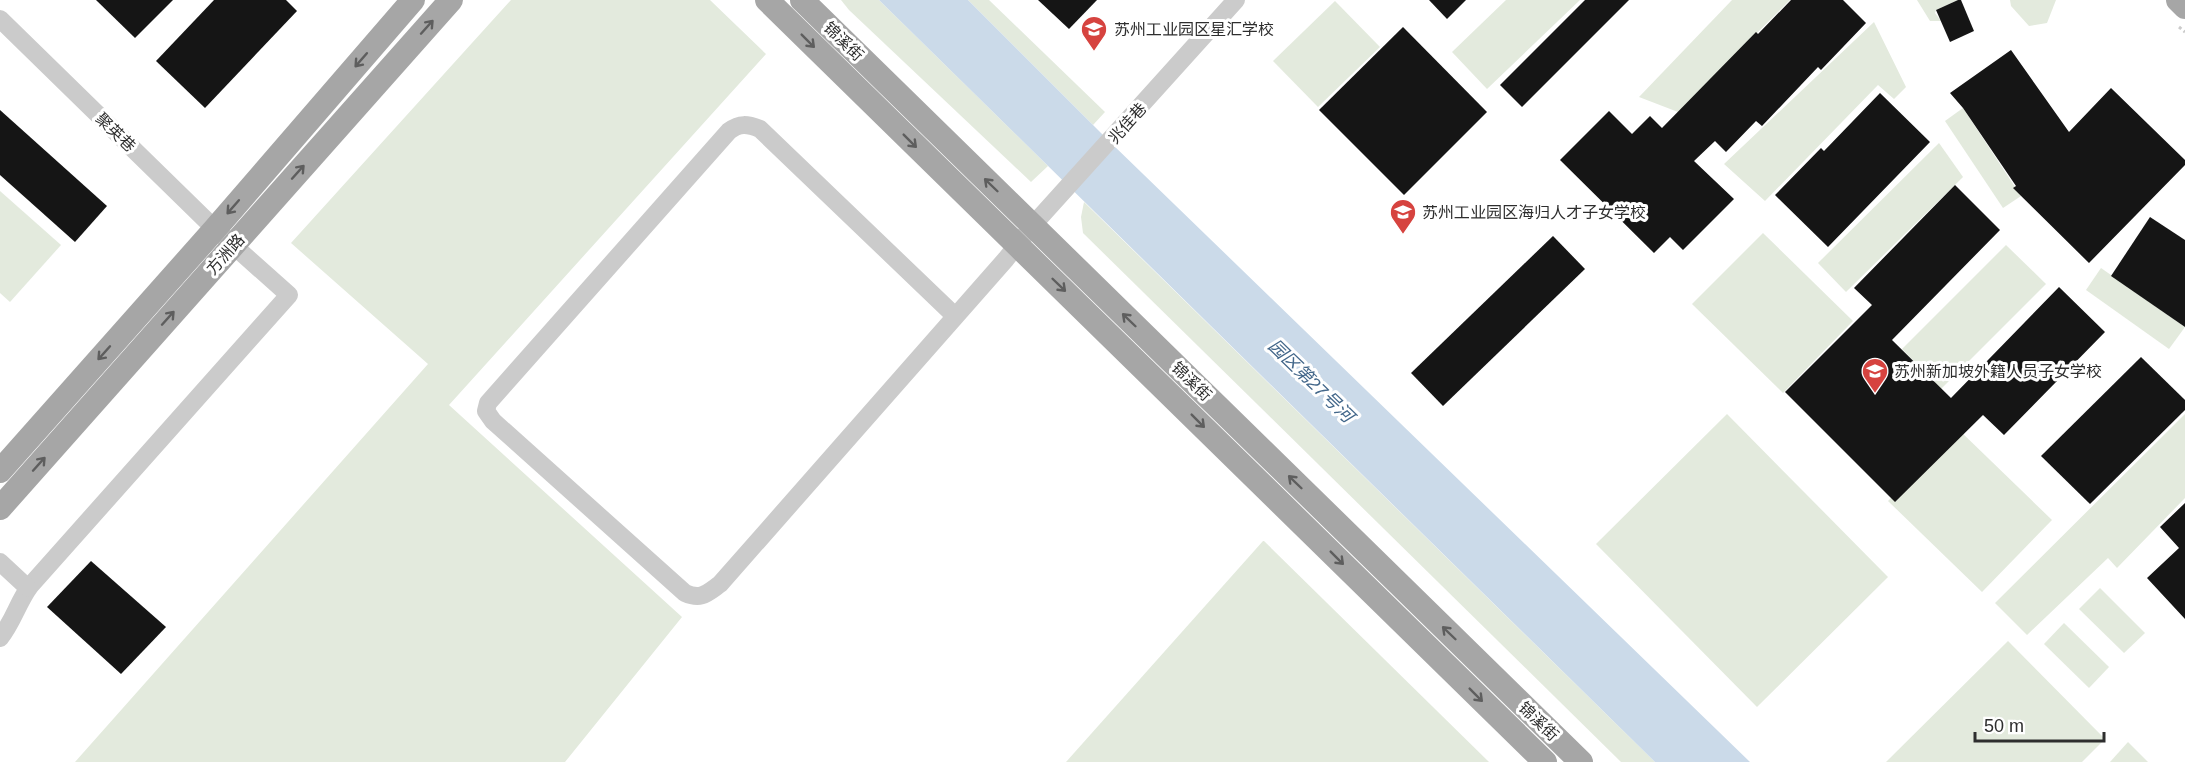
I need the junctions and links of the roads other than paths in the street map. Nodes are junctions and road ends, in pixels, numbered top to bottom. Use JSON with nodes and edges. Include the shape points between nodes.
{"nodes":[{"id":1,"x":413,"y":0,"type":"edge"},
{"id":2,"x":451,"y":0,"type":"edge"},
{"id":3,"x":767,"y":0,"type":"edge"},
{"id":4,"x":802,"y":0,"type":"edge"},
{"id":5,"x":1236,"y":0,"type":"edge"},
{"id":6,"x":2178,"y":0,"type":"edge"},
{"id":7,"x":2185,"y":7,"type":"edge"},
{"id":8,"x":0,"y":19,"type":"edge"},
{"id":9,"x":1033,"y":225,"type":"junction"},
{"id":10,"x":215,"y":229,"type":"junction"},
{"id":11,"x":233,"y":245,"type":"junction"},
{"id":12,"x":1017,"y":245,"type":"junction"},
{"id":13,"x":956,"y":316,"type":"junction"},
{"id":14,"x":0,"y":471,"type":"edge"},
{"id":15,"x":0,"y":508,"type":"edge"},
{"id":16,"x":0,"y":562,"type":"edge"},
{"id":17,"x":28,"y":588,"type":"junction"},
{"id":18,"x":0,"y":638,"type":"edge"},
{"id":19,"x":1545,"y":762,"type":"edge"},
{"id":20,"x":1581,"y":762,"type":"edge"}],
"edges":[{"from":1,"to":10,"type":"main road","name":"方洲路","one_way":true},
{"from":11,"to":2,"type":"main road","name":"方洲路","one_way":true},
{"from":3,"to":12,"type":"main road","name":"锦溪街","one_way":true},
{"from":9,"to":4,"type":"main road","name":"锦溪街","one_way":true},
{"from":5,"to":9,"type":"street","name":"兆佳巷"},
{"from":6,"to":7,"type":"main road"},
{"from":8,"to":10,"type":"street","name":"聚英巷"},
{"from":9,"to":12,"type":"street","name":"兆佳巷"},
{"from":20,"to":9,"type":"main road","name":"锦溪街","one_way":true},
{"from":10,"to":11,"type":"street","name":"聚英巷"},
{"from":10,"to":14,"type":"main road","name":"方洲路","one_way":true},
{"from":15,"to":11,"type":"main road","name":"方洲路","one_way":true},
{"from":11,"to":17,"type":"street","name":"聚英巷","via":[[288,295]]},
{"from":12,"to":13,"type":"street","name":"兆佳巷"},
{"from":12,"to":19,"type":"main road","name":"锦溪街","one_way":true},
{"from":13,"to":13,"type":"street","name":"兆佳巷","via":[[760,129],[737,125],[488,403],[486,411],[685,593],[694,597],[705,595],[720,584]]},
{"from":16,"to":17,"type":"street"},
{"from":17,"to":18,"type":"street"}]}
